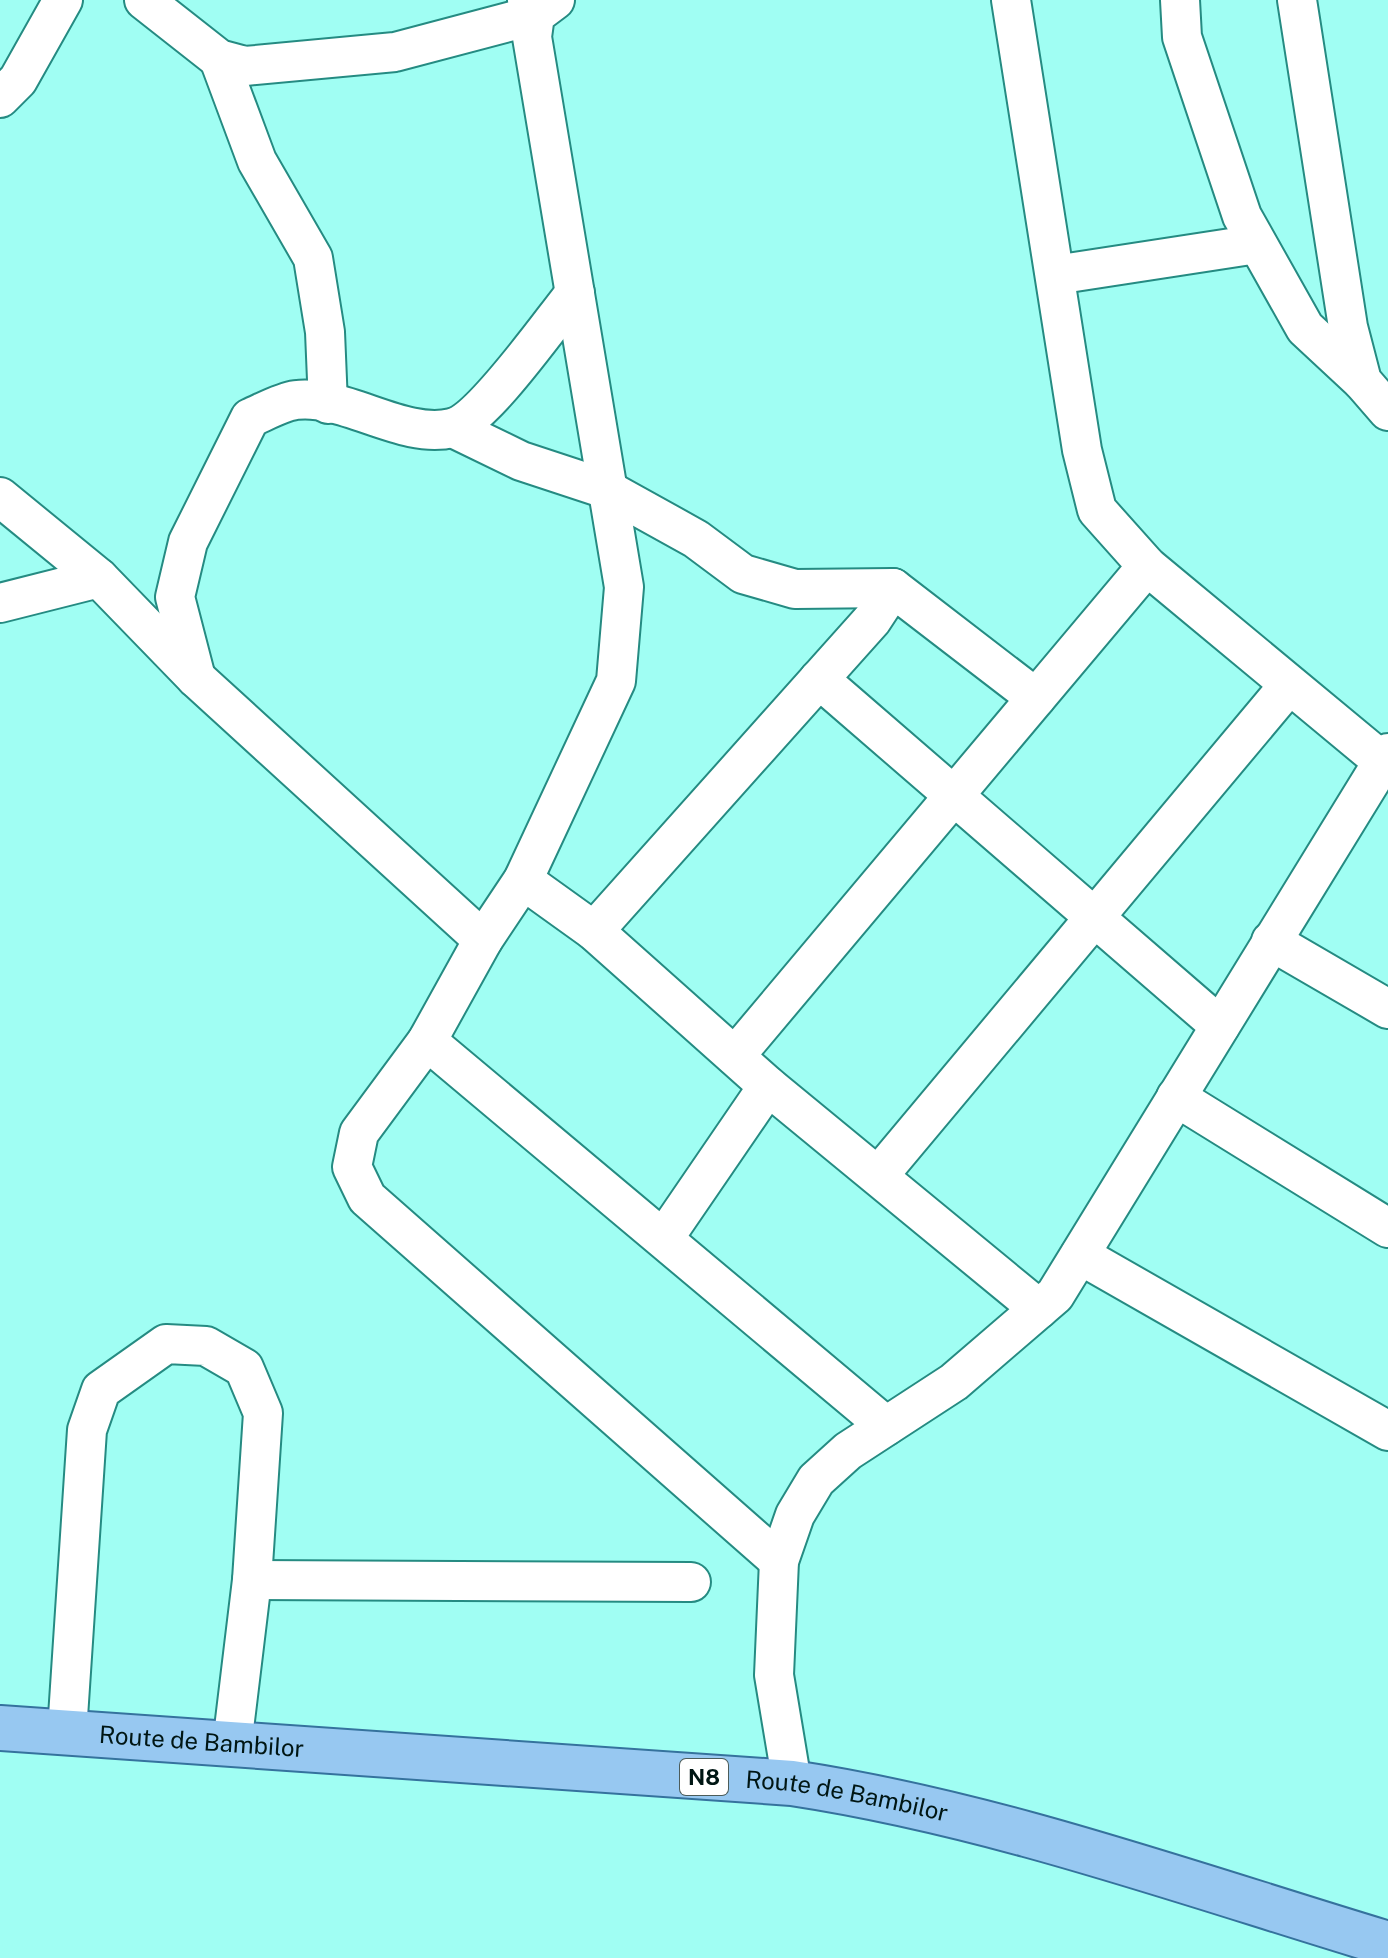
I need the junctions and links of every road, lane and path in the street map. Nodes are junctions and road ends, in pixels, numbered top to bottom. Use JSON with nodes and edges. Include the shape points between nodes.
{"nodes":[{"id":1,"x":63,"y":0,"type":"edge"},
{"id":2,"x":144,"y":0,"type":"edge"},
{"id":3,"x":1011,"y":0,"type":"edge"},
{"id":4,"x":1180,"y":0,"type":"edge"},
{"id":5,"x":1297,"y":0,"type":"edge"},
{"id":6,"x":539,"y":5,"type":"edge"},
{"id":7,"x":219,"y":59,"type":"junction"},
{"id":8,"x":0,"y":98,"type":"edge"},
{"id":9,"x":1257,"y":244,"type":"junction"},
{"id":10,"x":1055,"y":275,"type":"junction"},
{"id":11,"x":575,"y":293,"type":"junction"},
{"id":12,"x":1362,"y":381,"type":"junction"},
{"id":13,"x":328,"y":404,"type":"junction"},
{"id":14,"x":1388,"y":411,"type":"edge"},
{"id":15,"x":453,"y":428,"type":"junction"},
{"id":16,"x":606,"y":489,"type":"junction"},
{"id":17,"x":0,"y":497,"type":"edge"},
{"id":18,"x":1147,"y":566,"type":"junction"},
{"id":19,"x":99,"y":578,"type":"junction"},
{"id":20,"x":893,"y":588,"type":"junction"},
{"id":21,"x":0,"y":603,"type":"edge"},
{"id":22,"x":196,"y":678,"type":"junction"},
{"id":23,"x":819,"y":679,"type":"junction"},
{"id":24,"x":1289,"y":685,"type":"junction"},
{"id":25,"x":1036,"y":698,"type":"junction"},
{"id":26,"x":1386,"y":760,"type":"edge"},
{"id":27,"x":953,"y":796,"type":"junction"},
{"id":28,"x":523,"y":880,"type":"junction"},
{"id":29,"x":1094,"y":918,"type":"junction"},
{"id":30,"x":594,"y":931,"type":"junction"},
{"id":31,"x":483,"y":940,"type":"junction"},
{"id":32,"x":1271,"y":941,"type":"junction"},
{"id":33,"x":1388,"y":1009,"type":"edge"},
{"id":34,"x":1220,"y":1026,"type":"junction"},
{"id":35,"x":427,"y":1041,"type":"junction"},
{"id":36,"x":735,"y":1056,"type":"junction"},
{"id":37,"x":768,"y":1086,"type":"junction"},
{"id":38,"x":1176,"y":1097,"type":"junction"},
{"id":39,"x":879,"y":1175,"type":"junction"},
{"id":40,"x":1388,"y":1228,"type":"edge"},
{"id":41,"x":664,"y":1238,"type":"junction"},
{"id":42,"x":1080,"y":1255,"type":"junction"},
{"id":43,"x":1039,"y":1309,"type":"junction"},
{"id":44,"x":886,"y":1426,"type":"junction"},
{"id":45,"x":1388,"y":1431,"type":"edge"},
{"id":46,"x":779,"y":1561,"type":"junction"},
{"id":47,"x":252,"y":1580,"type":"junction"},
{"id":48,"x":691,"y":1582,"type":"dead end"},
{"id":49,"x":0,"y":1728,"type":"edge"},
{"id":50,"x":67,"y":1732,"type":"junction"},
{"id":51,"x":232,"y":1745,"type":"junction"},
{"id":52,"x":792,"y":1783,"type":"junction"},
{"id":53,"x":1388,"y":1944,"type":"edge"}],
"edges":[{"from":1,"to":8,"type":"street","via":[[18,80]]},
{"from":2,"to":7,"type":"street"},
{"from":3,"to":10,"type":"street"},
{"from":4,"to":9,"type":"street","via":[[1182,37],[1242,216]]},
{"from":5,"to":12,"type":"street","via":[[1348,327]]},
{"from":6,"to":7,"type":"street","via":[[395,52],[245,66]]},
{"from":6,"to":11,"type":"street","via":[[532,37]]},
{"from":7,"to":13,"type":"street","via":[[257,161],[313,258],[325,332]]},
{"from":9,"to":10,"type":"street"},
{"from":9,"to":12,"type":"street","via":[[1305,328]]},
{"from":10,"to":18,"type":"street","via":[[1082,450],[1097,510]]},
{"from":11,"to":15,"type":"street","via":[[483,406]]},
{"from":11,"to":16,"type":"street"},
{"from":12,"to":14,"type":"street"},
{"from":13,"to":15,"type":"street","via":[[415,427]]},
{"from":13,"to":22,"type":"street","via":[[295,400],[250,418],[188,542],[175,597]]},
{"from":15,"to":16,"type":"street","via":[[521,461]]},
{"from":16,"to":20,"type":"street","via":[[696,539],[743,574],[795,589]]},
{"from":16,"to":28,"type":"street","via":[[624,587],[616,681]]},
{"from":17,"to":19,"type":"street"},
{"from":18,"to":24,"type":"street"},
{"from":18,"to":25,"type":"street"},
{"from":19,"to":21,"type":"street"},
{"from":19,"to":22,"type":"street"},
{"from":20,"to":23,"type":"street"},
{"from":20,"to":25,"type":"street"},
{"from":22,"to":31,"type":"street"},
{"from":23,"to":27,"type":"street"},
{"from":23,"to":30,"type":"street"},
{"from":24,"to":26,"type":"street"},
{"from":24,"to":29,"type":"street"},
{"from":25,"to":27,"type":"street"},
{"from":26,"to":32,"type":"street"},
{"from":27,"to":29,"type":"street"},
{"from":27,"to":36,"type":"street"},
{"from":28,"to":30,"type":"street"},
{"from":28,"to":31,"type":"street"},
{"from":29,"to":34,"type":"street"},
{"from":29,"to":39,"type":"street"},
{"from":30,"to":36,"type":"street"},
{"from":31,"to":35,"type":"street"},
{"from":32,"to":33,"type":"street"},
{"from":32,"to":34,"type":"street"},
{"from":34,"to":38,"type":"street"},
{"from":35,"to":41,"type":"street"},
{"from":35,"to":46,"type":"street","via":[[359,1133],[352,1167],[367,1198]]},
{"from":36,"to":37,"type":"street"},
{"from":37,"to":39,"type":"street"},
{"from":37,"to":41,"type":"street"},
{"from":38,"to":40,"type":"street"},
{"from":38,"to":42,"type":"street"},
{"from":39,"to":43,"type":"street"},
{"from":41,"to":44,"type":"street"},
{"from":42,"to":43,"type":"street","via":[[1055,1295]]},
{"from":42,"to":45,"type":"street"},
{"from":43,"to":44,"type":"street","via":[[954,1382]]},
{"from":44,"to":46,"type":"street","via":[[816,1480],[795,1515]]},
{"from":46,"to":52,"type":"street","via":[[774,1675]]},
{"from":47,"to":48,"type":"street"},
{"from":47,"to":50,"type":"street","via":[[263,1413],[244,1368],[206,1346],[166,1344],[101,1390],[87,1430]]},
{"from":47,"to":51,"type":"street"},
{"from":49,"to":50,"type":"main road","name":"Route de Bambilor","number":"N8"},
{"from":50,"to":51,"type":"main road","name":"Route de Bambilor","number":"N8"},
{"from":51,"to":52,"type":"main road","name":"Route de Bambilor","number":"N8"},
{"from":52,"to":53,"type":"main road","name":"Route de Bambilor","number":"N8","via":[[963,1816]]}]}
